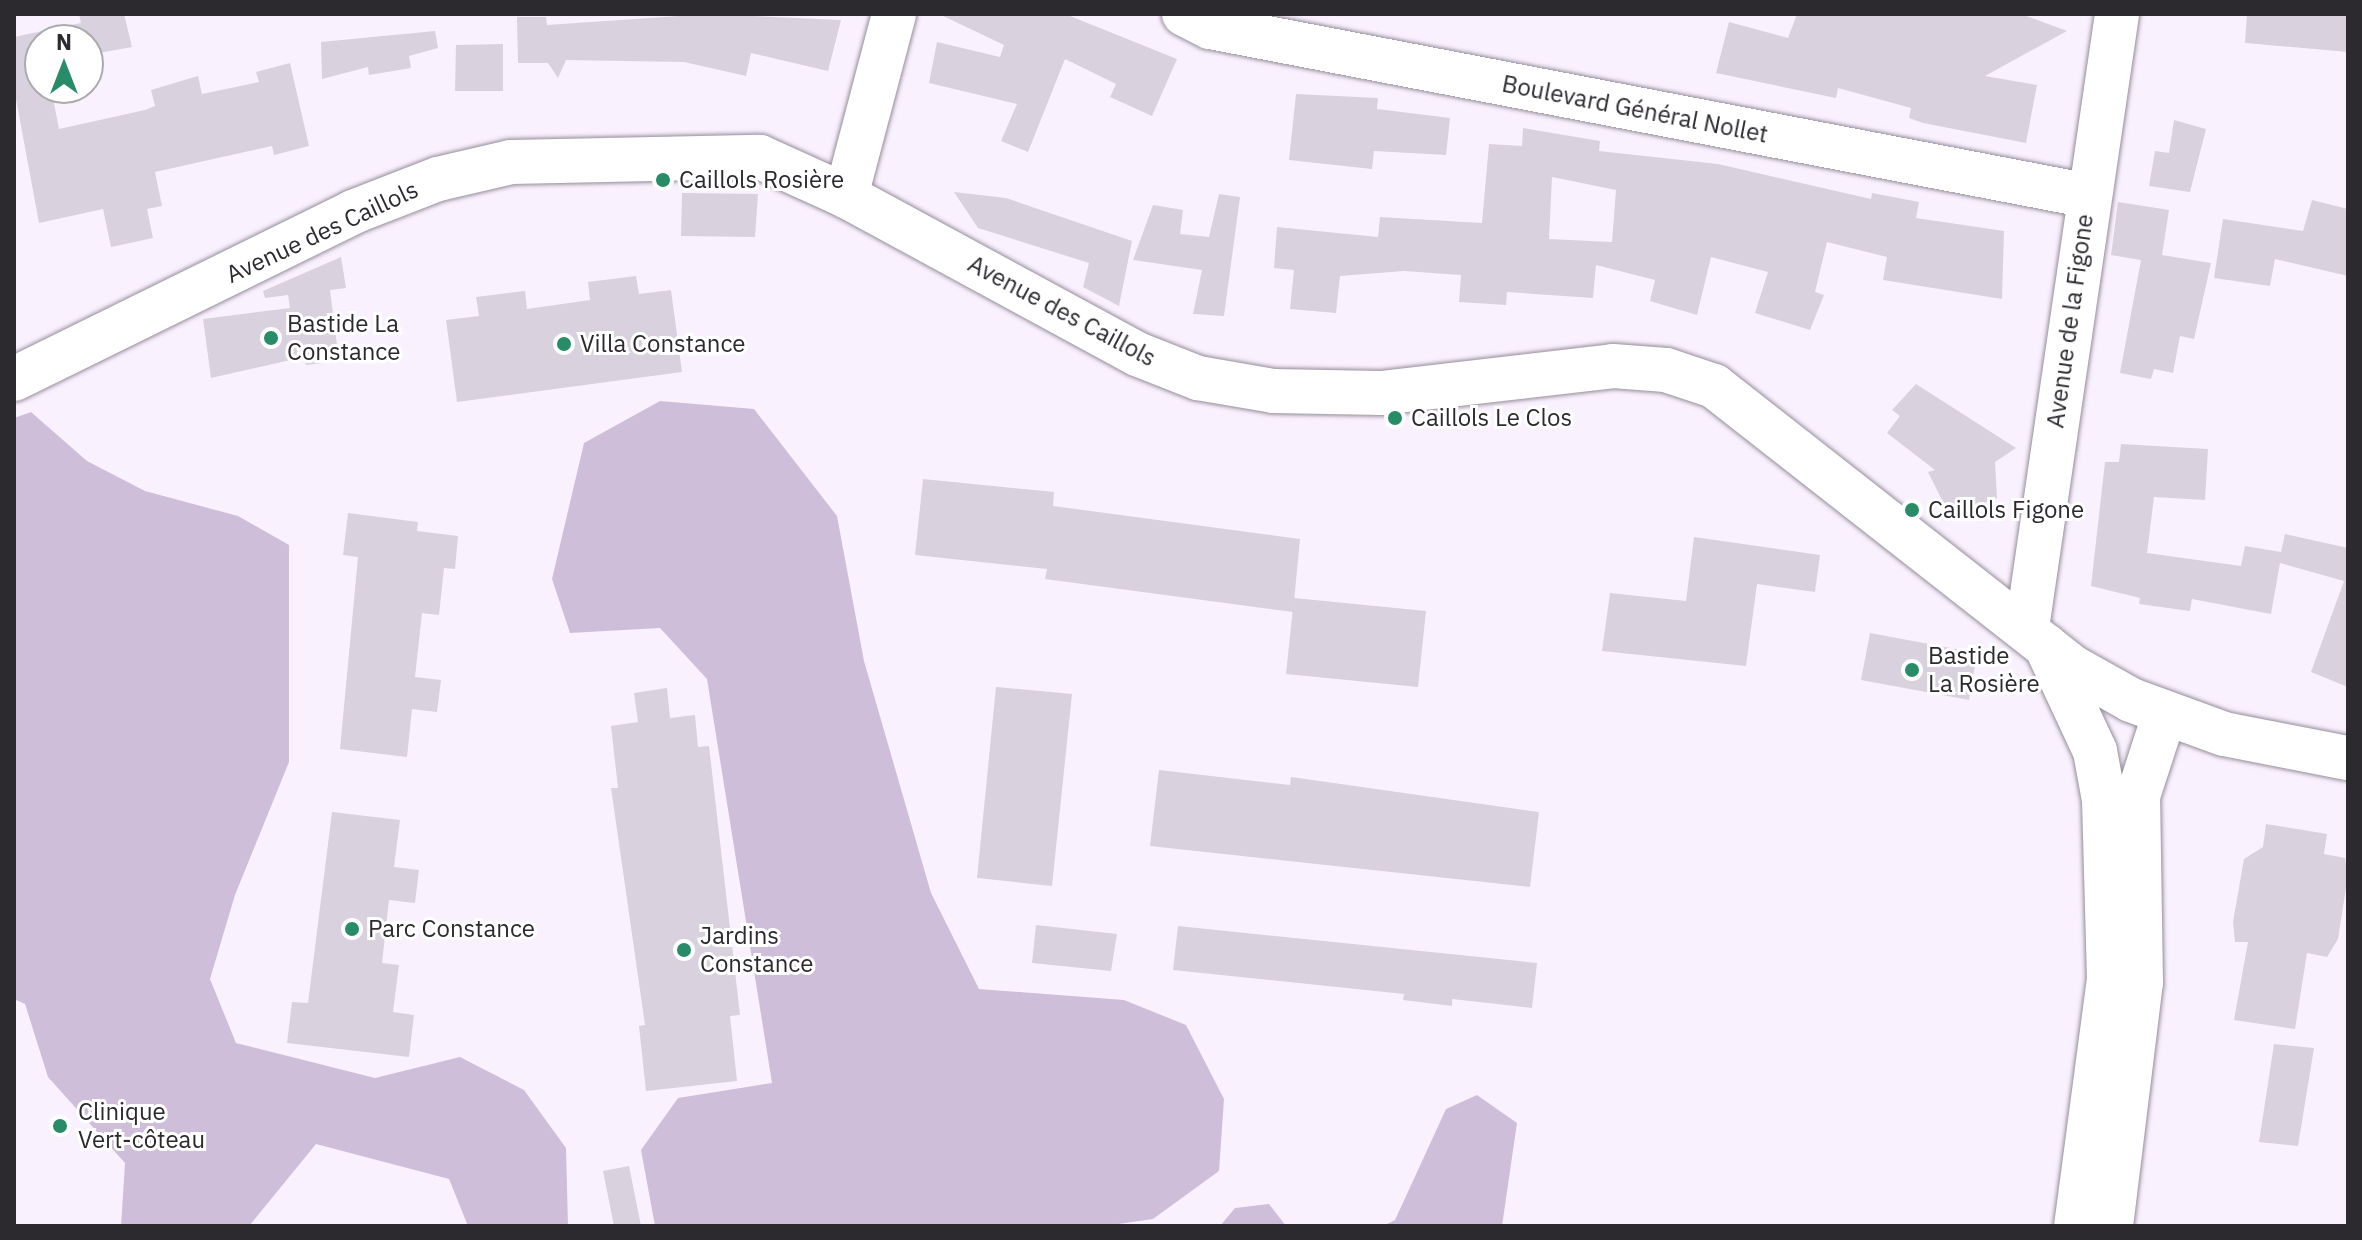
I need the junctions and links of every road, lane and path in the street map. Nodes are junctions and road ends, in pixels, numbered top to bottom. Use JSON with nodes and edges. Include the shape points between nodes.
{"nodes":[{"id":1,"x":894,"y":14,"type":"edge"},
{"id":2,"x":1184,"y":14,"type":"edge"},
{"id":3,"x":2117,"y":14,"type":"edge"},
{"id":4,"x":846,"y":196,"type":"junction"},
{"id":5,"x":2089,"y":196,"type":"junction"},
{"id":6,"x":14,"y":379,"type":"edge"},
{"id":7,"x":2036,"y":636,"type":"junction"},
{"id":8,"x":2165,"y":713,"type":"junction"},
{"id":9,"x":2348,"y":758,"type":"edge"},
{"id":10,"x":2076,"y":1226,"type":"edge"},
{"id":11,"x":2111,"y":1226,"type":"edge"}],
"edges":[{"from":1,"to":4,"type":"street"},
{"from":2,"to":5,"type":"street","name":"Boulevard Général Nollet","via":[[1210,27]]},
{"from":3,"to":5,"type":"street","name":"Avenue de la Figone"},
{"from":4,"to":6,"type":"street","name":"Avenue des Caillols","via":[[760,157],[724,153],[511,162],[438,179],[353,212]]},
{"from":4,"to":7,"type":"street","name":"Avenue des Caillols","via":[[1137,354],[1198,378],[1273,391],[1381,393],[1613,366],[1666,370],[1714,386]]},
{"from":5,"to":7,"type":"street","name":"Avenue de la Figone"},
{"from":7,"to":8,"type":"street","name":"Avenue des Caillols","via":[[2074,668]]},
{"from":7,"to":10,"type":"street","via":[[2095,751],[2104,800],[2109,979]]},
{"from":8,"to":9,"type":"street","name":"Avenue des Caillols","via":[[2224,734]]},
{"from":8,"to":11,"type":"street","via":[[2138,796],[2141,983]]}]}
